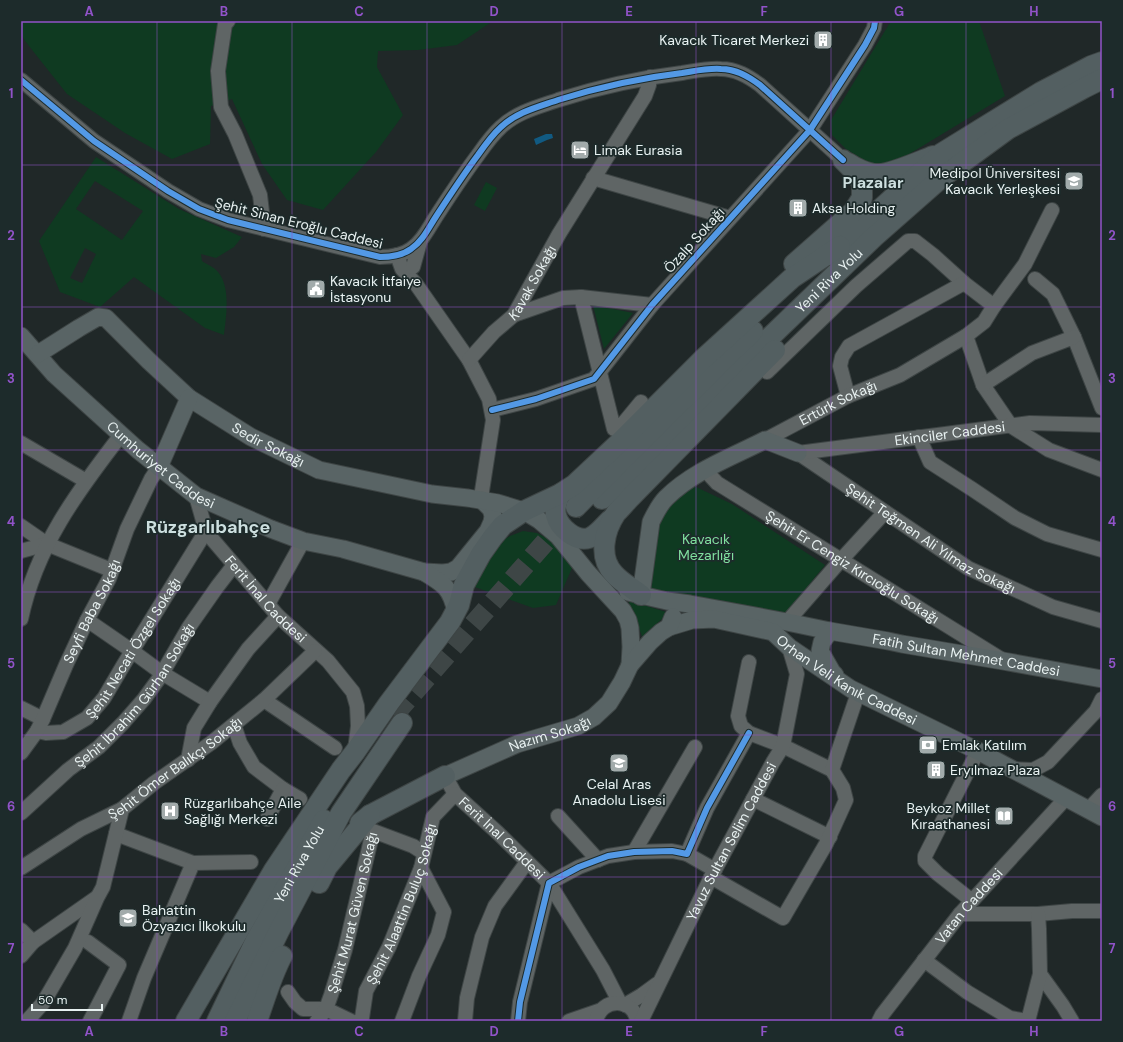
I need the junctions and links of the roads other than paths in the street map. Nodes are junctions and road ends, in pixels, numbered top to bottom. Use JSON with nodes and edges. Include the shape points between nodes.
{"nodes":[{"id":1,"x":228,"y":21,"type":"edge"},
{"id":2,"x":875,"y":21,"type":"edge"},
{"id":3,"x":1099,"y":66,"type":"edge"},
{"id":4,"x":650,"y":77,"type":"junction"},
{"id":5,"x":21,"y":80,"type":"edge"},
{"id":6,"x":1093,"y":86,"type":"edge"},
{"id":7,"x":810,"y":130,"type":"junction"},
{"id":8,"x":942,"y":153,"type":"junction"},
{"id":9,"x":843,"y":160,"type":"junction"},
{"id":10,"x":593,"y":178,"type":"junction"},
{"id":11,"x":912,"y":204,"type":"junction"},
{"id":12,"x":1052,"y":210,"type":"dead end"},
{"id":13,"x":730,"y":218,"type":"junction"},
{"id":14,"x":264,"y":229,"type":"junction"},
{"id":15,"x":420,"y":242,"type":"junction"},
{"id":16,"x":840,"y":246,"type":"junction"},
{"id":17,"x":401,"y":254,"type":"junction"},
{"id":18,"x":380,"y":257,"type":"junction"},
{"id":19,"x":407,"y":268,"type":"junction"},
{"id":20,"x":1035,"y":279,"type":"dead end"},
{"id":21,"x":964,"y":284,"type":"junction"},
{"id":22,"x":581,"y":297,"type":"junction"},
{"id":23,"x":652,"y":305,"type":"junction"},
{"id":24,"x":994,"y":306,"type":"junction"},
{"id":25,"x":514,"y":314,"type":"junction"},
{"id":26,"x":966,"y":336,"type":"junction"},
{"id":27,"x":1074,"y":337,"type":"junction"},
{"id":28,"x":27,"y":346,"type":"edge"},
{"id":29,"x":703,"y":359,"type":"junction"},
{"id":30,"x":469,"y":360,"type":"junction"},
{"id":31,"x":600,"y":370,"type":"junction"},
{"id":32,"x":983,"y":385,"type":"junction"},
{"id":33,"x":848,"y":396,"type":"junction"},
{"id":34,"x":189,"y":398,"type":"junction"},
{"id":35,"x":641,"y":402,"type":"dead end"},
{"id":36,"x":1102,"y":408,"type":"edge"},
{"id":37,"x":492,"y":410,"type":"junction"},
{"id":38,"x":711,"y":415,"type":"junction"},
{"id":39,"x":1102,"y":425,"type":"edge"},
{"id":40,"x":1011,"y":426,"type":"junction"},
{"id":41,"x":121,"y":435,"type":"junction"},
{"id":42,"x":919,"y":437,"type":"junction"},
{"id":43,"x":766,"y":440,"type":"junction"},
{"id":44,"x":21,"y":443,"type":"edge"},
{"id":45,"x":798,"y":454,"type":"junction"},
{"id":46,"x":159,"y":467,"type":"junction"},
{"id":47,"x":705,"y":470,"type":"junction"},
{"id":48,"x":1102,"y":470,"type":"edge"},
{"id":49,"x":86,"y":481,"type":"junction"},
{"id":50,"x":560,"y":494,"type":"junction"},
{"id":51,"x":196,"y":496,"type":"junction"},
{"id":52,"x":477,"y":496,"type":"junction"},
{"id":53,"x":524,"y":511,"type":"junction"},
{"id":54,"x":885,"y":512,"type":"junction"},
{"id":55,"x":616,"y":514,"type":"junction"},
{"id":56,"x":21,"y":526,"type":"edge"},
{"id":57,"x":206,"y":531,"type":"junction"},
{"id":58,"x":303,"y":540,"type":"junction"},
{"id":59,"x":47,"y":544,"type":"junction"},
{"id":60,"x":1102,"y":550,"type":"edge"},
{"id":61,"x":21,"y":551,"type":"edge"},
{"id":62,"x":841,"y":560,"type":"junction"},
{"id":63,"x":234,"y":565,"type":"junction"},
{"id":64,"x":112,"y":570,"type":"junction"},
{"id":65,"x":424,"y":572,"type":"junction"},
{"id":66,"x":588,"y":573,"type":"junction"},
{"id":67,"x":641,"y":595,"type":"junction"},
{"id":68,"x":667,"y":601,"type":"junction"},
{"id":69,"x":268,"y":604,"type":"junction"},
{"id":70,"x":456,"y":612,"type":"junction"},
{"id":71,"x":278,"y":616,"type":"junction"},
{"id":72,"x":21,"y":619,"type":"edge"},
{"id":73,"x":87,"y":620,"type":"junction"},
{"id":74,"x":1102,"y":621,"type":"edge"},
{"id":75,"x":787,"y":622,"type":"junction"},
{"id":76,"x":669,"y":627,"type":"junction"},
{"id":77,"x":830,"y":631,"type":"junction"},
{"id":78,"x":789,"y":647,"type":"junction"},
{"id":79,"x":132,"y":650,"type":"junction"},
{"id":80,"x":316,"y":651,"type":"junction"},
{"id":81,"x":1003,"y":661,"type":"junction"},
{"id":82,"x":749,"y":662,"type":"dead end"},
{"id":83,"x":814,"y":664,"type":"junction"},
{"id":84,"x":630,"y":665,"type":"junction"},
{"id":85,"x":162,"y":673,"type":"junction"},
{"id":86,"x":797,"y":674,"type":"junction"},
{"id":87,"x":1101,"y":680,"type":"edge"},
{"id":88,"x":854,"y":691,"type":"junction"},
{"id":89,"x":1102,"y":699,"type":"edge"},
{"id":90,"x":264,"y":700,"type":"junction"},
{"id":91,"x":210,"y":702,"type":"junction"},
{"id":92,"x":21,"y":708,"type":"edge"},
{"id":93,"x":40,"y":725,"type":"junction"},
{"id":94,"x":234,"y":725,"type":"junction"},
{"id":95,"x":749,"y":733,"type":"junction"},
{"id":96,"x":783,"y":746,"type":"junction"},
{"id":97,"x":696,"y":747,"type":"dead end"},
{"id":98,"x":335,"y":748,"type":"dead end"},
{"id":99,"x":978,"y":750,"type":"junction"},
{"id":100,"x":21,"y":752,"type":"edge"},
{"id":101,"x":355,"y":752,"type":"junction"},
{"id":102,"x":188,"y":760,"type":"junction"},
{"id":103,"x":1013,"y":769,"type":"junction"},
{"id":104,"x":832,"y":770,"type":"junction"},
{"id":105,"x":445,"y":776,"type":"junction"},
{"id":106,"x":283,"y":789,"type":"junction"},
{"id":107,"x":455,"y":794,"type":"junction"},
{"id":108,"x":1102,"y":795,"type":"edge"},
{"id":109,"x":1066,"y":798,"type":"junction"},
{"id":110,"x":300,"y":799,"type":"dead end"},
{"id":111,"x":753,"y":799,"type":"junction"},
{"id":112,"x":122,"y":809,"type":"junction"},
{"id":113,"x":21,"y":813,"type":"edge"},
{"id":114,"x":1095,"y":813,"type":"edge"},
{"id":115,"x":370,"y":815,"type":"junction"},
{"id":116,"x":558,"y":816,"type":"dead end"},
{"id":117,"x":267,"y":819,"type":"dead end"},
{"id":118,"x":116,"y":834,"type":"junction"},
{"id":119,"x":830,"y":837,"type":"junction"},
{"id":120,"x":634,"y":852,"type":"junction"},
{"id":121,"x":424,"y":853,"type":"junction"},
{"id":122,"x":687,"y":854,"type":"junction"},
{"id":123,"x":320,"y":856,"type":"junction"},
{"id":124,"x":598,"y":860,"type":"junction"},
{"id":125,"x":252,"y":862,"type":"dead end"},
{"id":126,"x":527,"y":862,"type":"junction"},
{"id":127,"x":193,"y":863,"type":"junction"},
{"id":128,"x":21,"y":868,"type":"edge"},
{"id":129,"x":421,"y":868,"type":"junction"},
{"id":130,"x":713,"y":873,"type":"junction"},
{"id":131,"x":548,"y":883,"type":"junction"},
{"id":132,"x":976,"y":896,"type":"junction"},
{"id":133,"x":97,"y":898,"type":"junction"},
{"id":134,"x":1102,"y":911,"type":"edge"},
{"id":135,"x":960,"y":914,"type":"junction"},
{"id":136,"x":999,"y":914,"type":"junction"},
{"id":137,"x":1038,"y":914,"type":"junction"},
{"id":138,"x":21,"y":930,"type":"edge"},
{"id":139,"x":33,"y":942,"type":"junction"},
{"id":140,"x":88,"y":942,"type":"dead end"},
{"id":141,"x":255,"y":942,"type":"junction"},
{"id":142,"x":21,"y":956,"type":"edge"},
{"id":143,"x":924,"y":960,"type":"junction"},
{"id":144,"x":1040,"y":974,"type":"junction"},
{"id":145,"x":659,"y":983,"type":"junction"},
{"id":146,"x":288,"y":992,"type":"dead end"},
{"id":147,"x":623,"y":1004,"type":"junction"},
{"id":148,"x":326,"y":1009,"type":"junction"},
{"id":149,"x":598,"y":1016,"type":"edge"},
{"id":150,"x":884,"y":1019,"type":"edge"},
{"id":151,"x":27,"y":1021,"type":"edge"},
{"id":152,"x":90,"y":1021,"type":"edge"},
{"id":153,"x":130,"y":1021,"type":"edge"},
{"id":154,"x":186,"y":1021,"type":"edge"},
{"id":155,"x":203,"y":1021,"type":"edge"},
{"id":156,"x":217,"y":1021,"type":"edge"},
{"id":157,"x":234,"y":1021,"type":"edge"},
{"id":158,"x":257,"y":1021,"type":"edge"},
{"id":159,"x":317,"y":1021,"type":"edge"},
{"id":160,"x":350,"y":1021,"type":"edge"},
{"id":161,"x":359,"y":1021,"type":"edge"},
{"id":162,"x":402,"y":1021,"type":"edge"},
{"id":163,"x":465,"y":1021,"type":"edge"},
{"id":164,"x":518,"y":1021,"type":"edge"},
{"id":165,"x":569,"y":1021,"type":"edge"},
{"id":166,"x":637,"y":1021,"type":"edge"},
{"id":167,"x":641,"y":1021,"type":"edge"},
{"id":168,"x":1028,"y":1021,"type":"edge"},
{"id":169,"x":1072,"y":1021,"type":"edge"}],
"edges":[{"from":1,"to":14,"type":"street","via":[[225,24],[218,71],[221,107],[260,195]]},
{"from":2,"to":7,"type":"street","name":"Özalp Sokağı","via":[[865,45]]},
{"from":3,"to":6,"type":"highway","name":"Yeni Riva Yolu"},
{"from":3,"to":8,"type":"highway","name":"Yeni Riva Yolu","via":[[1041,92]]},
{"from":4,"to":7,"type":"street","name":"Şehit Sinan Eroğlu Caddesi","via":[[710,69],[738,72],[760,85]]},
{"from":4,"to":10,"type":"street","name":"Kavak Sokağı","via":[[645,96]]},
{"from":4,"to":15,"type":"street","name":"Şehit Sinan Eroğlu Caddesi","via":[[585,92],[524,112],[501,126],[467,170]]},
{"from":5,"to":14,"type":"street","name":"Şehit Sinan Eroğlu Caddesi","via":[[94,141],[185,201],[228,220]]},
{"from":6,"to":11,"type":"highway","name":"Yeni Riva Yolu","via":[[1004,132],[941,178]]},
{"from":7,"to":9,"type":"street","name":"Şehit Sinan Eroğlu Caddesi"},
{"from":7,"to":13,"type":"street","name":"Özalp Sokağı"},
{"from":8,"to":9,"type":"highway","via":[[877,174],[855,168]]},
{"from":8,"to":16,"type":"highway"},
{"from":9,"to":29,"type":"highway","via":[[862,183],[862,198],[853,212],[723,326]]},
{"from":10,"to":13,"type":"street"},
{"from":10,"to":25,"type":"street","name":"Kavak Sokağı"},
{"from":11,"to":16,"type":"highway","name":"Yeni Riva Yolu","via":[[580,512],[640,442]]},
{"from":11,"to":38,"type":"highway","via":[[795,330]]},
{"from":12,"to":24,"type":"street","name":"Ertürk Sokağı","via":[[1026,264]]},
{"from":13,"to":23,"type":"street","name":"Özalp Sokağı"},
{"from":14,"to":18,"type":"street","name":"Şehit Sinan Eroğlu Caddesi"},
{"from":15,"to":17,"type":"street","name":"Şehit Sinan Eroğlu Caddesi"},
{"from":15,"to":19,"type":"street"},
{"from":16,"to":29,"type":"highway","via":[[792,278]]},
{"from":17,"to":18,"type":"street","name":"Şehit Sinan Eroğlu Caddesi"},
{"from":17,"to":19,"type":"street"},
{"from":18,"to":19,"type":"street"},
{"from":19,"to":30,"type":"street"},
{"from":20,"to":27,"type":"street","via":[[1054,294]]},
{"from":21,"to":24,"type":"street"},
{"from":21,"to":33,"type":"street","via":[[849,346],[840,366]]},
{"from":21,"to":38,"type":"street","via":[[915,241],[908,241],[856,286],[734,403]]},
{"from":22,"to":23,"type":"street"},
{"from":22,"to":25,"type":"street","via":[[563,298]]},
{"from":22,"to":31,"type":"street"},
{"from":23,"to":31,"type":"street","name":"Özalp Sokağı"},
{"from":24,"to":26,"type":"street","name":"Ertürk Sokağı","via":[[984,322]]},
{"from":25,"to":30,"type":"street","name":"Kavak Sokağı"},
{"from":26,"to":32,"type":"street"},
{"from":26,"to":33,"type":"street","name":"Ertürk Sokağı","via":[[900,375]]},
{"from":27,"to":32,"type":"street","via":[[1032,353]]},
{"from":27,"to":36,"type":"street"},
{"from":28,"to":34,"type":"main road","name":"Sedir Sokağı","via":[[79,328],[98,317],[106,318]]},
{"from":28,"to":41,"type":"main road","name":"Cumhuriyet Caddesi"},
{"from":29,"to":50,"type":"highway","via":[[620,442],[574,485]]},
{"from":30,"to":37,"type":"street","via":[[490,399]]},
{"from":31,"to":35,"type":"street","via":[[614,429],[622,425]]},
{"from":31,"to":37,"type":"street","name":"Özalp Sokağı","via":[[594,379],[536,399]]},
{"from":32,"to":40,"type":"street"},
{"from":33,"to":43,"type":"street","name":"Ertürk Sokağı"},
{"from":34,"to":46,"type":"main road"},
{"from":34,"to":52,"type":"main road","name":"Sedir Sokağı","via":[[251,437],[319,470],[432,494]]},
{"from":37,"to":52,"type":"street","via":[[493,428]]},
{"from":38,"to":55,"type":"highway"},
{"from":39,"to":40,"type":"street","name":"Ekinciler Caddesi","via":[[1030,423]]},
{"from":40,"to":42,"type":"street","name":"Ekinciler Caddesi"},
{"from":40,"to":48,"type":"street","via":[[1050,450]]},
{"from":41,"to":46,"type":"main road","name":"Cumhuriyet Caddesi"},
{"from":41,"to":49,"type":"street"},
{"from":42,"to":45,"type":"street","name":"Ekinciler Caddesi"},
{"from":42,"to":60,"type":"street","via":[[930,462],[1015,518],[1047,534]]},
{"from":43,"to":45,"type":"main road","name":"Şehit Teğmen Ali Yılmaz Sokağı"},
{"from":43,"to":47,"type":"main road","name":"Ertürk Sokağı"},
{"from":44,"to":49,"type":"street"},
{"from":45,"to":54,"type":"street","name":"Şehit Teğmen Ali Yılmaz Sokağı"},
{"from":46,"to":51,"type":"main road","name":"Cumhuriyet Caddesi"},
{"from":46,"to":64,"type":"street","name":"Seyfi Baba Sokağı","via":[[127,529]]},
{"from":47,"to":62,"type":"street","name":"Şehit Er Cengiz Kırcıoğlu Sokağı","via":[[717,483]]},
{"from":47,"to":67,"type":"main road","name":"Ertürk Sokağı","via":[[665,499],[656,512],[652,522]]},
{"from":49,"to":59,"type":"street"},
{"from":50,"to":53,"type":"highway"},
{"from":50,"to":55,"type":"highway","via":[[555,509],[556,516],[563,528],[575,536],[589,538]]},
{"from":51,"to":57,"type":"street","name":"Ferit İnal Caddesi"},
{"from":51,"to":58,"type":"main road","name":"Cumhuriyet Caddesi"},
{"from":52,"to":53,"type":"main road","name":"Sedir Sokağı"},
{"from":52,"to":65,"type":"main road","via":[[491,509],[493,516],[488,530],[458,568],[443,573]]},
{"from":53,"to":66,"type":"main road","name":"Sedir Sokağı","via":[[558,536]]},
{"from":53,"to":70,"type":"highway","via":[[492,537],[464,585]]},
{"from":54,"to":62,"type":"street"},
{"from":54,"to":74,"type":"street","name":"Şehit Teğmen Ali Yılmaz Sokağı","via":[[968,568],[1053,607]]},
{"from":55,"to":67,"type":"highway","via":[[604,543],[605,559],[613,574]]},
{"from":56,"to":59,"type":"street"},
{"from":57,"to":63,"type":"street","name":"Ferit İnal Caddesi"},
{"from":57,"to":79,"type":"street","name":"Şehit Necati Özgel Sokağı"},
{"from":58,"to":65,"type":"main road","name":"Cumhuriyet Caddesi"},
{"from":58,"to":69,"type":"street"},
{"from":59,"to":61,"type":"street"},
{"from":59,"to":64,"type":"street"},
{"from":59,"to":72,"type":"street","via":[[25,601]]},
{"from":62,"to":75,"type":"street"},
{"from":62,"to":81,"type":"street","name":"Şehit Er Cengiz Kırcıoğlu Sokağı"},
{"from":63,"to":69,"type":"street","name":"Ferit İnal Caddesi"},
{"from":63,"to":85,"type":"street","name":"Şehit İbrahim Gürhan Sokağı","via":[[189,627]]},
{"from":64,"to":73,"type":"street","name":"Seyfi Baba Sokağı"},
{"from":65,"to":70,"type":"main road","via":[[444,585],[452,597]]},
{"from":66,"to":67,"type":"main road","name":"Fatih Sultan Mehmet Caddesi","via":[[611,586]]},
{"from":66,"to":84,"type":"main road","name":"Sedir Sokağı","via":[[623,611],[628,620]]},
{"from":67,"to":68,"type":"main road","name":"Fatih Sultan Mehmet Caddesi"},
{"from":68,"to":75,"type":"main road","name":"Fatih Sultan Mehmet Caddesi"},
{"from":68,"to":76,"type":"main road","via":[[673,613]]},
{"from":69,"to":71,"type":"street","name":"Ferit İnal Caddesi"},
{"from":70,"to":101,"type":"highway"},
{"from":71,"to":80,"type":"street","name":"Ferit İnal Caddesi"},
{"from":71,"to":91,"type":"street","via":[[248,649]]},
{"from":73,"to":79,"type":"street"},
{"from":73,"to":93,"type":"street","name":"Seyfi Baba Sokağı"},
{"from":75,"to":77,"type":"main road","name":"Fatih Sultan Mehmet Caddesi"},
{"from":76,"to":78,"type":"main road","name":"Orhan Veli Kanık Caddesi","via":[[692,620],[714,619],[773,632]]},
{"from":76,"to":84,"type":"main road","name":"Orhan Veli Kanık Caddesi","via":[[660,632]]},
{"from":77,"to":81,"type":"main road","name":"Fatih Sultan Mehmet Caddesi"},
{"from":77,"to":88,"type":"main road","via":[[822,642],[820,651],[832,672]]},
{"from":78,"to":83,"type":"main road","name":"Orhan Veli Kanık Caddesi"},
{"from":78,"to":86,"type":"street"},
{"from":79,"to":85,"type":"street"},
{"from":79,"to":93,"type":"street","name":"Şehit Necati Özgel Sokağı","via":[[104,698],[87,718],[62,732],[46,733]]},
{"from":80,"to":90,"type":"street","name":"Şehit Ömer Balıkçı Sokağı"},
{"from":80,"to":101,"type":"street","name":"Ferit İnal Caddesi","via":[[328,661],[353,692],[358,726]]},
{"from":81,"to":87,"type":"main road","name":"Fatih Sultan Mehmet Caddesi"},
{"from":82,"to":95,"type":"street","via":[[738,716],[741,726]]},
{"from":83,"to":86,"type":"street"},
{"from":83,"to":88,"type":"main road","name":"Orhan Veli Kanık Caddesi"},
{"from":84,"to":105,"type":"main road","name":"Nazım Sokağı","via":[[609,703],[594,717],[578,726],[517,744]]},
{"from":85,"to":91,"type":"street"},
{"from":85,"to":113,"type":"street","name":"Şehit İbrahim Gürhan Sokağı","via":[[144,699],[99,747],[68,770]]},
{"from":86,"to":96,"type":"street","name":"Yavuz Sultan Selim Caddesi"},
{"from":88,"to":99,"type":"main road","name":"Orhan Veli Kanık Caddesi"},
{"from":88,"to":104,"type":"street"},
{"from":89,"to":103,"type":"street","via":[[1096,711],[1048,762],[1032,770]]},
{"from":90,"to":94,"type":"street","name":"Şehit Ömer Balıkçı Sokağı"},
{"from":90,"to":98,"type":"street"},
{"from":91,"to":102,"type":"street","via":[[194,728]]},
{"from":92,"to":93,"type":"street"},
{"from":93,"to":100,"type":"street","name":"Seyfi Baba Sokağı"},
{"from":94,"to":102,"type":"street","name":"Şehit Ömer Balıkçı Sokağı"},
{"from":94,"to":106,"type":"street","via":[[240,743],[254,767]]},
{"from":95,"to":96,"type":"street"},
{"from":95,"to":122,"type":"street","via":[[707,808]]},
{"from":96,"to":104,"type":"street"},
{"from":96,"to":111,"type":"street","name":"Yavuz Sultan Selim Caddesi"},
{"from":97,"to":120,"type":"street"},
{"from":99,"to":103,"type":"main road","name":"Orhan Veli Kanık Caddesi"},
{"from":99,"to":132,"type":"street","via":[[925,856],[925,860],[938,874]]},
{"from":101,"to":154,"type":"highway","via":[[274,870]]},
{"from":102,"to":112,"type":"street","name":"Şehit Ömer Balıkçı Sokağı"},
{"from":103,"to":109,"type":"main road","name":"Orhan Veli Kanık Caddesi"},
{"from":104,"to":119,"type":"street","via":[[844,788],[846,800]]},
{"from":105,"to":107,"type":"street","name":"Ferit İnal Caddesi"},
{"from":105,"to":115,"type":"highway"},
{"from":106,"to":110,"type":"street"},
{"from":106,"to":117,"type":"street"},
{"from":107,"to":121,"type":"street","name":"Şehit Alaattin Buluç Sokağı","via":[[433,817]]},
{"from":107,"to":126,"type":"street","name":"Ferit İnal Caddesi"},
{"from":108,"to":114,"type":"street"},
{"from":109,"to":114,"type":"main road","name":"Orhan Veli Kanık Caddesi"},
{"from":109,"to":132,"type":"street","name":"Vatan Caddesi"},
{"from":111,"to":119,"type":"street"},
{"from":111,"to":130,"type":"street","name":"Yavuz Sultan Selim Caddesi"},
{"from":112,"to":118,"type":"street"},
{"from":112,"to":128,"type":"street","name":"Şehit Ömer Balıkçı Sokağı","via":[[80,829]]},
{"from":115,"to":123,"type":"highway"},
{"from":115,"to":158,"type":"highway","via":[[327,868],[274,971]]},
{"from":116,"to":124,"type":"street"},
{"from":118,"to":127,"type":"street"},
{"from":118,"to":133,"type":"street","via":[[103,886]]},
{"from":119,"to":130,"type":"street","via":[[783,918]]},
{"from":120,"to":122,"type":"street","via":[[672,851]]},
{"from":120,"to":124,"type":"street"},
{"from":121,"to":129,"type":"street","name":"Şehit Alaattin Buluç Sokağı"},
{"from":121,"to":148,"type":"street","name":"Şehit Murat Güven Sokağı","via":[[413,846],[373,831],[345,950]]},
{"from":122,"to":130,"type":"street"},
{"from":123,"to":141,"type":"highway","name":"Yeni Riva Yolu","via":[[341,813],[398,719],[320,825]]},
{"from":123,"to":157,"type":"highway","name":"Yeni Riva Yolu"},
{"from":124,"to":131,"type":"street"},
{"from":125,"to":127,"type":"street"},
{"from":126,"to":131,"type":"street","name":"Ferit İnal Caddesi"},
{"from":126,"to":163,"type":"street","via":[[495,906],[482,937],[467,998]]},
{"from":127,"to":153,"type":"street","via":[[144,978]]},
{"from":129,"to":161,"type":"street","name":"Şehit Alaattin Buluç Sokağı","via":[[389,947],[366,991],[362,1018]]},
{"from":129,"to":162,"type":"street","via":[[444,912],[438,935]]},
{"from":130,"to":145,"type":"street","name":"Yavuz Sultan Selim Caddesi"},
{"from":131,"to":147,"type":"street","name":"Ferit İnal Caddesi"},
{"from":131,"to":164,"type":"street","via":[[520,1002]]},
{"from":132,"to":135,"type":"street","name":"Vatan Caddesi"},
{"from":132,"to":136,"type":"street"},
{"from":133,"to":139,"type":"street"},
{"from":133,"to":151,"type":"street","via":[[78,942],[43,1003]]},
{"from":134,"to":137,"type":"street"},
{"from":135,"to":136,"type":"street"},
{"from":135,"to":143,"type":"street","name":"Vatan Caddesi"},
{"from":136,"to":137,"type":"street"},
{"from":137,"to":144,"type":"street"},
{"from":138,"to":139,"type":"street"},
{"from":139,"to":142,"type":"street"},
{"from":140,"to":152,"type":"street","via":[[119,965]]},
{"from":141,"to":155,"type":"highway"},
{"from":141,"to":156,"type":"highway","name":"Yeni Riva Yolu"},
{"from":143,"to":150,"type":"street","name":"Vatan Caddesi"},
{"from":143,"to":168,"type":"street","via":[[967,992],[1010,1018]]},
{"from":144,"to":168,"type":"street"},
{"from":144,"to":169,"type":"street"},
{"from":145,"to":147,"type":"street"},
{"from":145,"to":167,"type":"street","name":"Yavuz Sultan Selim Caddesi"},
{"from":146,"to":148,"type":"street","via":[[303,1009]]},
{"from":147,"to":149,"type":"street","via":[[609,1004]]},
{"from":147,"to":166,"type":"street","name":"Ferit İnal Caddesi","via":[[633,1011]]},
{"from":148,"to":159,"type":"street","name":"Şehit Murat Güven Sokağı"},
{"from":148,"to":160,"type":"street"},
{"from":149,"to":165,"type":"street"}]}
